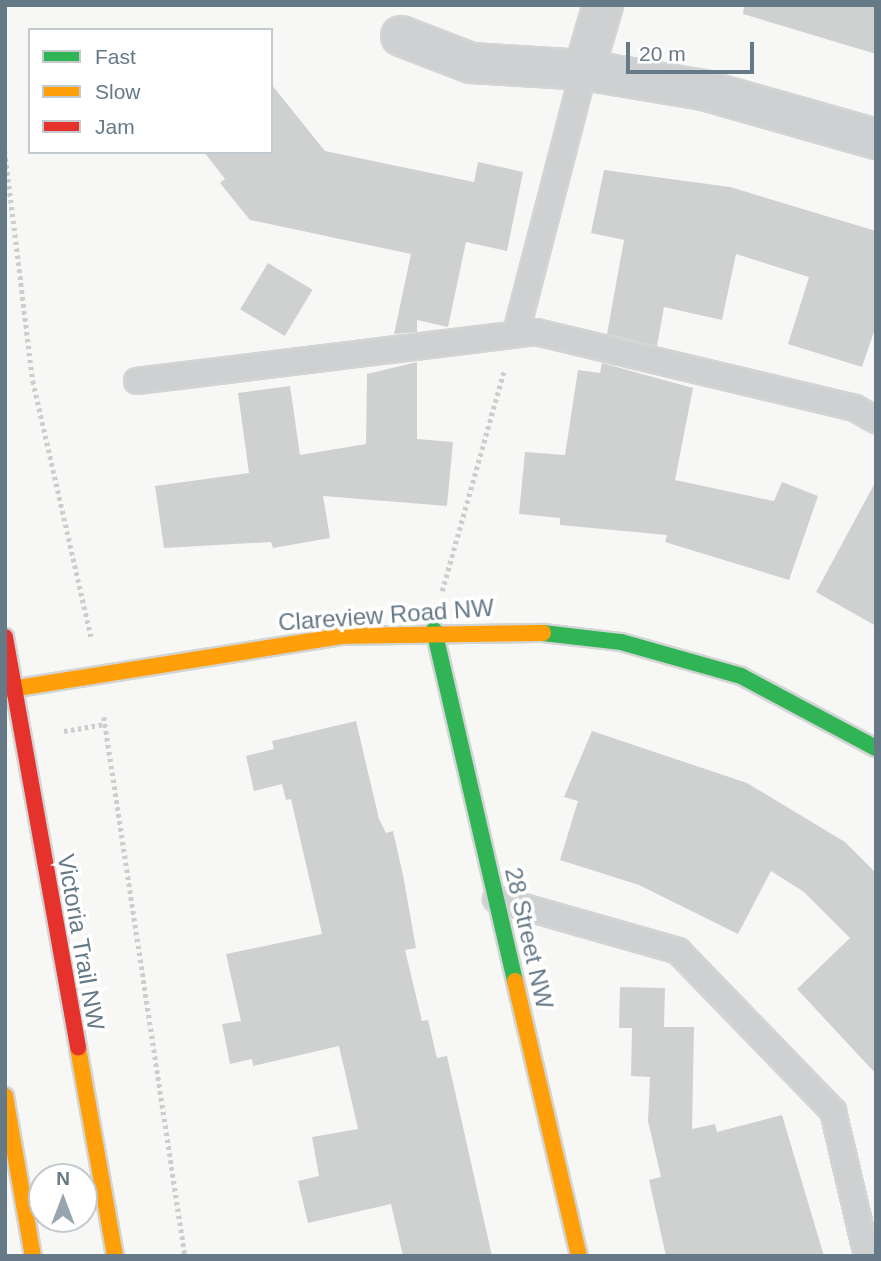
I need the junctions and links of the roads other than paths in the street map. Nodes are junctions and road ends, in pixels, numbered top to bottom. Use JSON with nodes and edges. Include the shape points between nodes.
{"nodes":[{"id":1,"x":603,"y":5,"type":"edge"},
{"id":2,"x":401,"y":36,"type":"dead end"},
{"id":3,"x":584,"y":70,"type":"junction"},
{"id":4,"x":876,"y":139,"type":"edge"},
{"id":5,"x":516,"y":333,"type":"junction"},
{"id":6,"x":136,"y":381,"type":"dead end"},
{"id":7,"x":876,"y":420,"type":"edge"},
{"id":8,"x":434,"y":631,"type":"junction"},
{"id":9,"x":5,"y":636,"type":"edge"},
{"id":10,"x":9,"y":689,"type":"edge"},
{"id":11,"x":876,"y":748,"type":"edge"},
{"id":12,"x":496,"y":899,"type":"junction"},
{"id":13,"x":5,"y":1096,"type":"edge"},
{"id":14,"x":33,"y":1256,"type":"edge"},
{"id":15,"x":115,"y":1256,"type":"edge"},
{"id":16,"x":579,"y":1256,"type":"edge"},
{"id":17,"x":867,"y":1256,"type":"edge"}],
"edges":[{"from":1,"to":3,"type":"street"},
{"from":2,"to":3,"type":"street","via":[[471,62]]},
{"from":3,"to":4,"type":"street","via":[[703,90]]},
{"from":3,"to":5,"type":"lane"},
{"from":5,"to":6,"type":"lane"},
{"from":5,"to":7,"type":"lane","via":[[536,332],[855,408]]},
{"from":8,"to":10,"type":"street","name":"Clareview Road NW","via":[[253,648]]},
{"from":8,"to":11,"type":"street","name":"Clareview Road NW","via":[[559,633],[681,656],[798,701]]},
{"from":8,"to":12,"type":"street","name":"28 Street NW"},
{"from":9,"to":10,"type":"street","name":"Victoria Trail NW"},
{"from":10,"to":15,"type":"street","name":"Victoria Trail NW"},
{"from":12,"to":16,"type":"street","name":"28 Street NW"},
{"from":12,"to":17,"type":"lane","via":[[678,951],[833,1111]]},
{"from":13,"to":14,"type":"street"}]}
